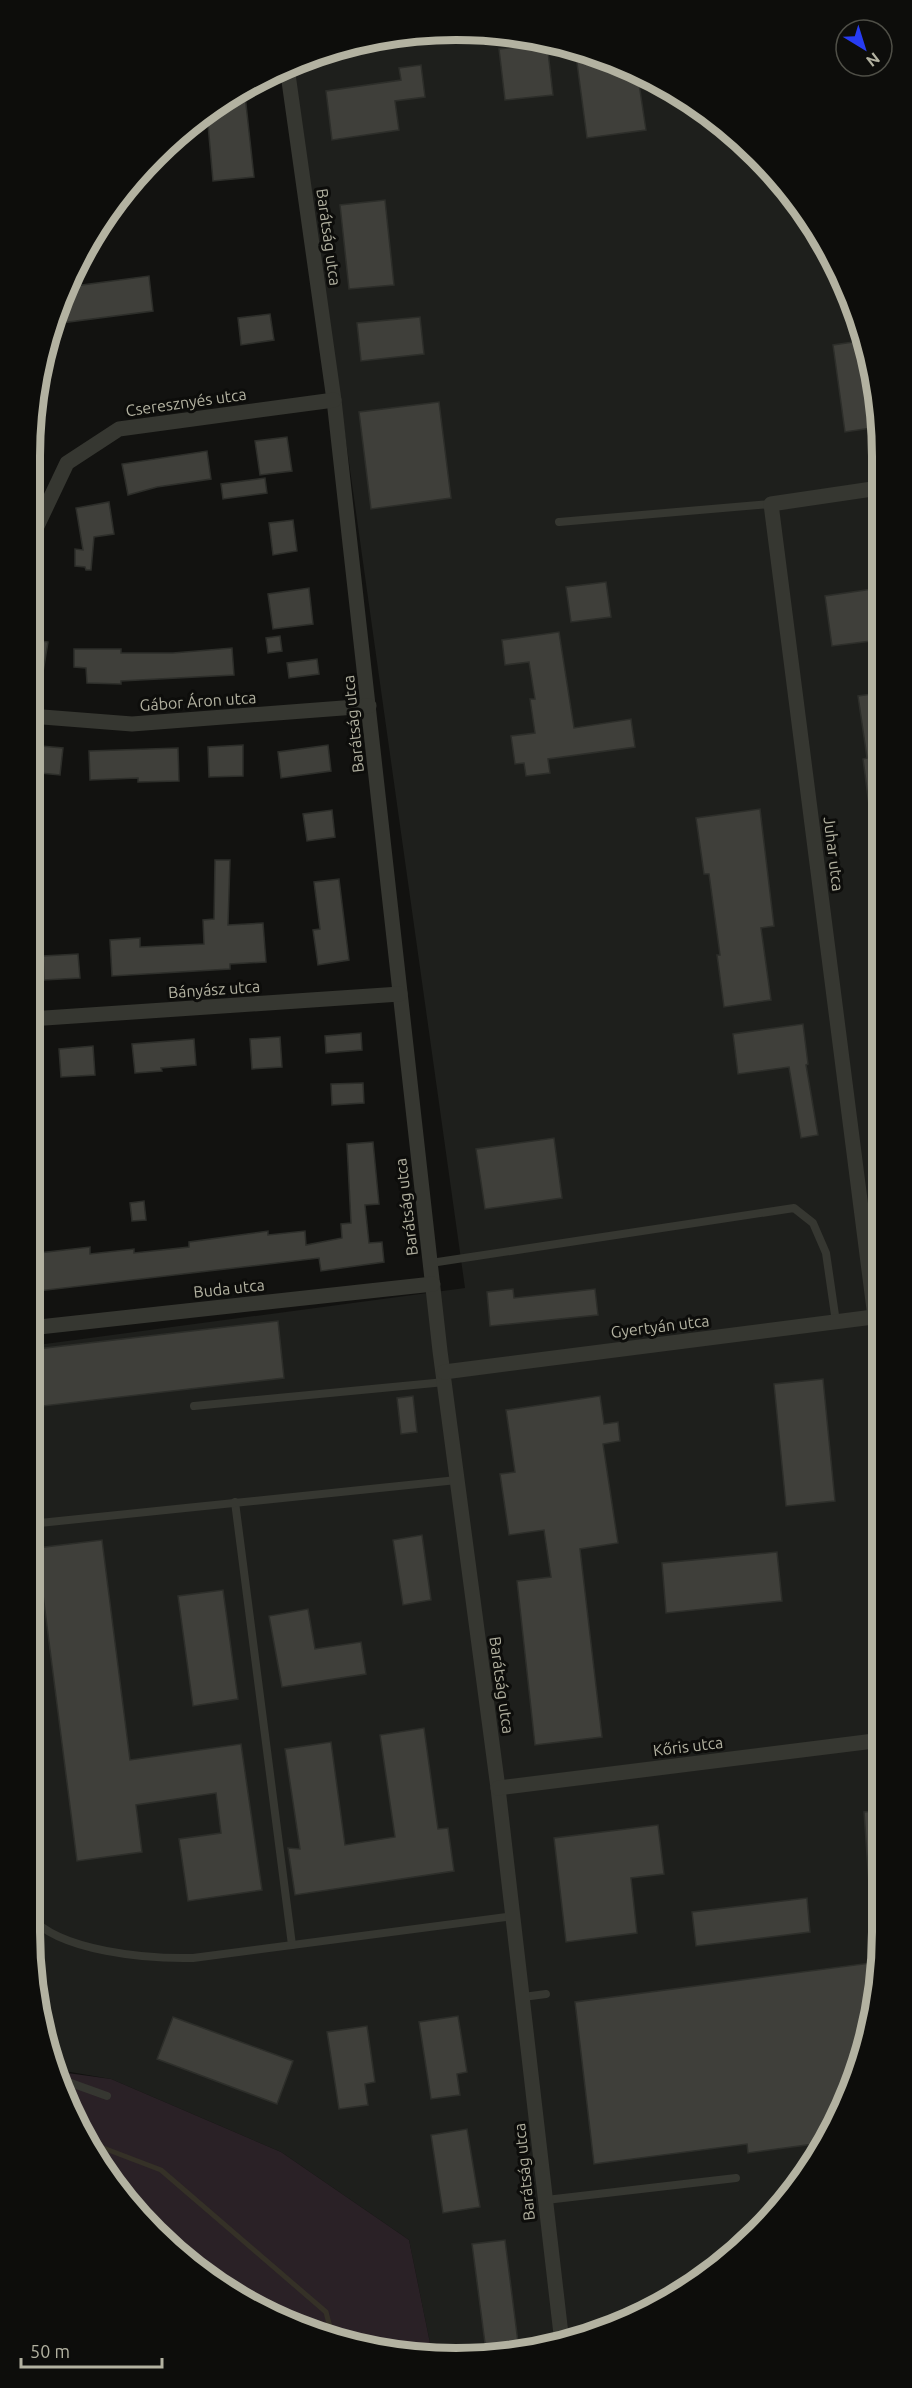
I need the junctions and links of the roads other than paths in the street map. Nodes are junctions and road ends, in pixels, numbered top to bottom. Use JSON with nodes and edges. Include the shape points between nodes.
{"nodes":[{"id":1,"x":288,"y":76,"type":"edge"},
{"id":2,"x":334,"y":400,"type":"junction"},
{"id":3,"x":872,"y":489,"type":"edge"},
{"id":4,"x":771,"y":504,"type":"junction"},
{"id":5,"x":40,"y":520,"type":"edge"},
{"id":6,"x":559,"y":522,"type":"dead end"},
{"id":7,"x":369,"y":706,"type":"junction"},
{"id":8,"x":40,"y":717,"type":"edge"},
{"id":9,"x":400,"y":994,"type":"junction"},
{"id":10,"x":40,"y":1018,"type":"edge"},
{"id":11,"x":430,"y":1263,"type":"junction"},
{"id":12,"x":872,"y":1270,"type":"edge"},
{"id":13,"x":433,"y":1284,"type":"junction"},
{"id":14,"x":872,"y":1317,"type":"edge"},
{"id":15,"x":836,"y":1322,"type":"junction"},
{"id":16,"x":40,"y":1327,"type":"edge"},
{"id":17,"x":444,"y":1377,"type":"junction"},
{"id":18,"x":194,"y":1406,"type":"dead end"},
{"id":19,"x":457,"y":1480,"type":"junction"},
{"id":20,"x":235,"y":1502,"type":"junction"},
{"id":21,"x":40,"y":1523,"type":"edge"},
{"id":22,"x":872,"y":1741,"type":"edge"},
{"id":23,"x":498,"y":1788,"type":"junction"},
{"id":24,"x":514,"y":1916,"type":"junction"},
{"id":25,"x":40,"y":1925,"type":"edge"},
{"id":26,"x":292,"y":1945,"type":"junction"},
{"id":27,"x":546,"y":1994,"type":"dead end"},
{"id":28,"x":523,"y":1997,"type":"junction"},
{"id":29,"x":69,"y":2082,"type":"edge"},
{"id":30,"x":107,"y":2096,"type":"dead end"},
{"id":31,"x":736,"y":2178,"type":"dead end"},
{"id":32,"x":546,"y":2200,"type":"junction"},
{"id":33,"x":561,"y":2334,"type":"edge"}],
"edges":[{"from":1,"to":2,"type":"street","name":"Barátság utca"},
{"from":2,"to":5,"type":"street","name":"Cseresznyés utca","via":[[119,429],[67,463]]},
{"from":2,"to":7,"type":"street","name":"Barátság utca"},
{"from":3,"to":4,"type":"street"},
{"from":4,"to":6,"type":"lane"},
{"from":4,"to":12,"type":"street","name":"Juhar utca"},
{"from":7,"to":8,"type":"street","name":"Gábor Áron utca","via":[[132,724]]},
{"from":7,"to":9,"type":"street","name":"Barátság utca"},
{"from":9,"to":10,"type":"street","name":"Bányász utca"},
{"from":9,"to":11,"type":"street","name":"Barátság utca"},
{"from":11,"to":13,"type":"street","name":"Barátság utca"},
{"from":11,"to":15,"type":"lane","via":[[794,1208],[813,1223],[826,1253]]},
{"from":13,"to":16,"type":"street","name":"Buda utca"},
{"from":13,"to":17,"type":"street","name":"Barátság utca"},
{"from":14,"to":15,"type":"street","name":"Gyertyán utca"},
{"from":15,"to":17,"type":"street","name":"Gyertyán utca"},
{"from":17,"to":18,"type":"lane"},
{"from":17,"to":19,"type":"street","name":"Barátság utca"},
{"from":19,"to":20,"type":"lane"},
{"from":19,"to":23,"type":"street","name":"Barátság utca"},
{"from":20,"to":21,"type":"lane"},
{"from":20,"to":26,"type":"lane"},
{"from":22,"to":23,"type":"street","name":"Kőris utca"},
{"from":23,"to":24,"type":"street","name":"Barátság utca"},
{"from":24,"to":26,"type":"lane"},
{"from":24,"to":28,"type":"street","name":"Barátság utca"},
{"from":25,"to":26,"type":"lane","via":[[64,1939],[89,1947],[156,1959]]},
{"from":27,"to":28,"type":"lane"},
{"from":28,"to":32,"type":"street","name":"Barátság utca"},
{"from":29,"to":30,"type":"lane"},
{"from":31,"to":32,"type":"lane"},
{"from":32,"to":33,"type":"street","name":"Barátság utca"}]}
